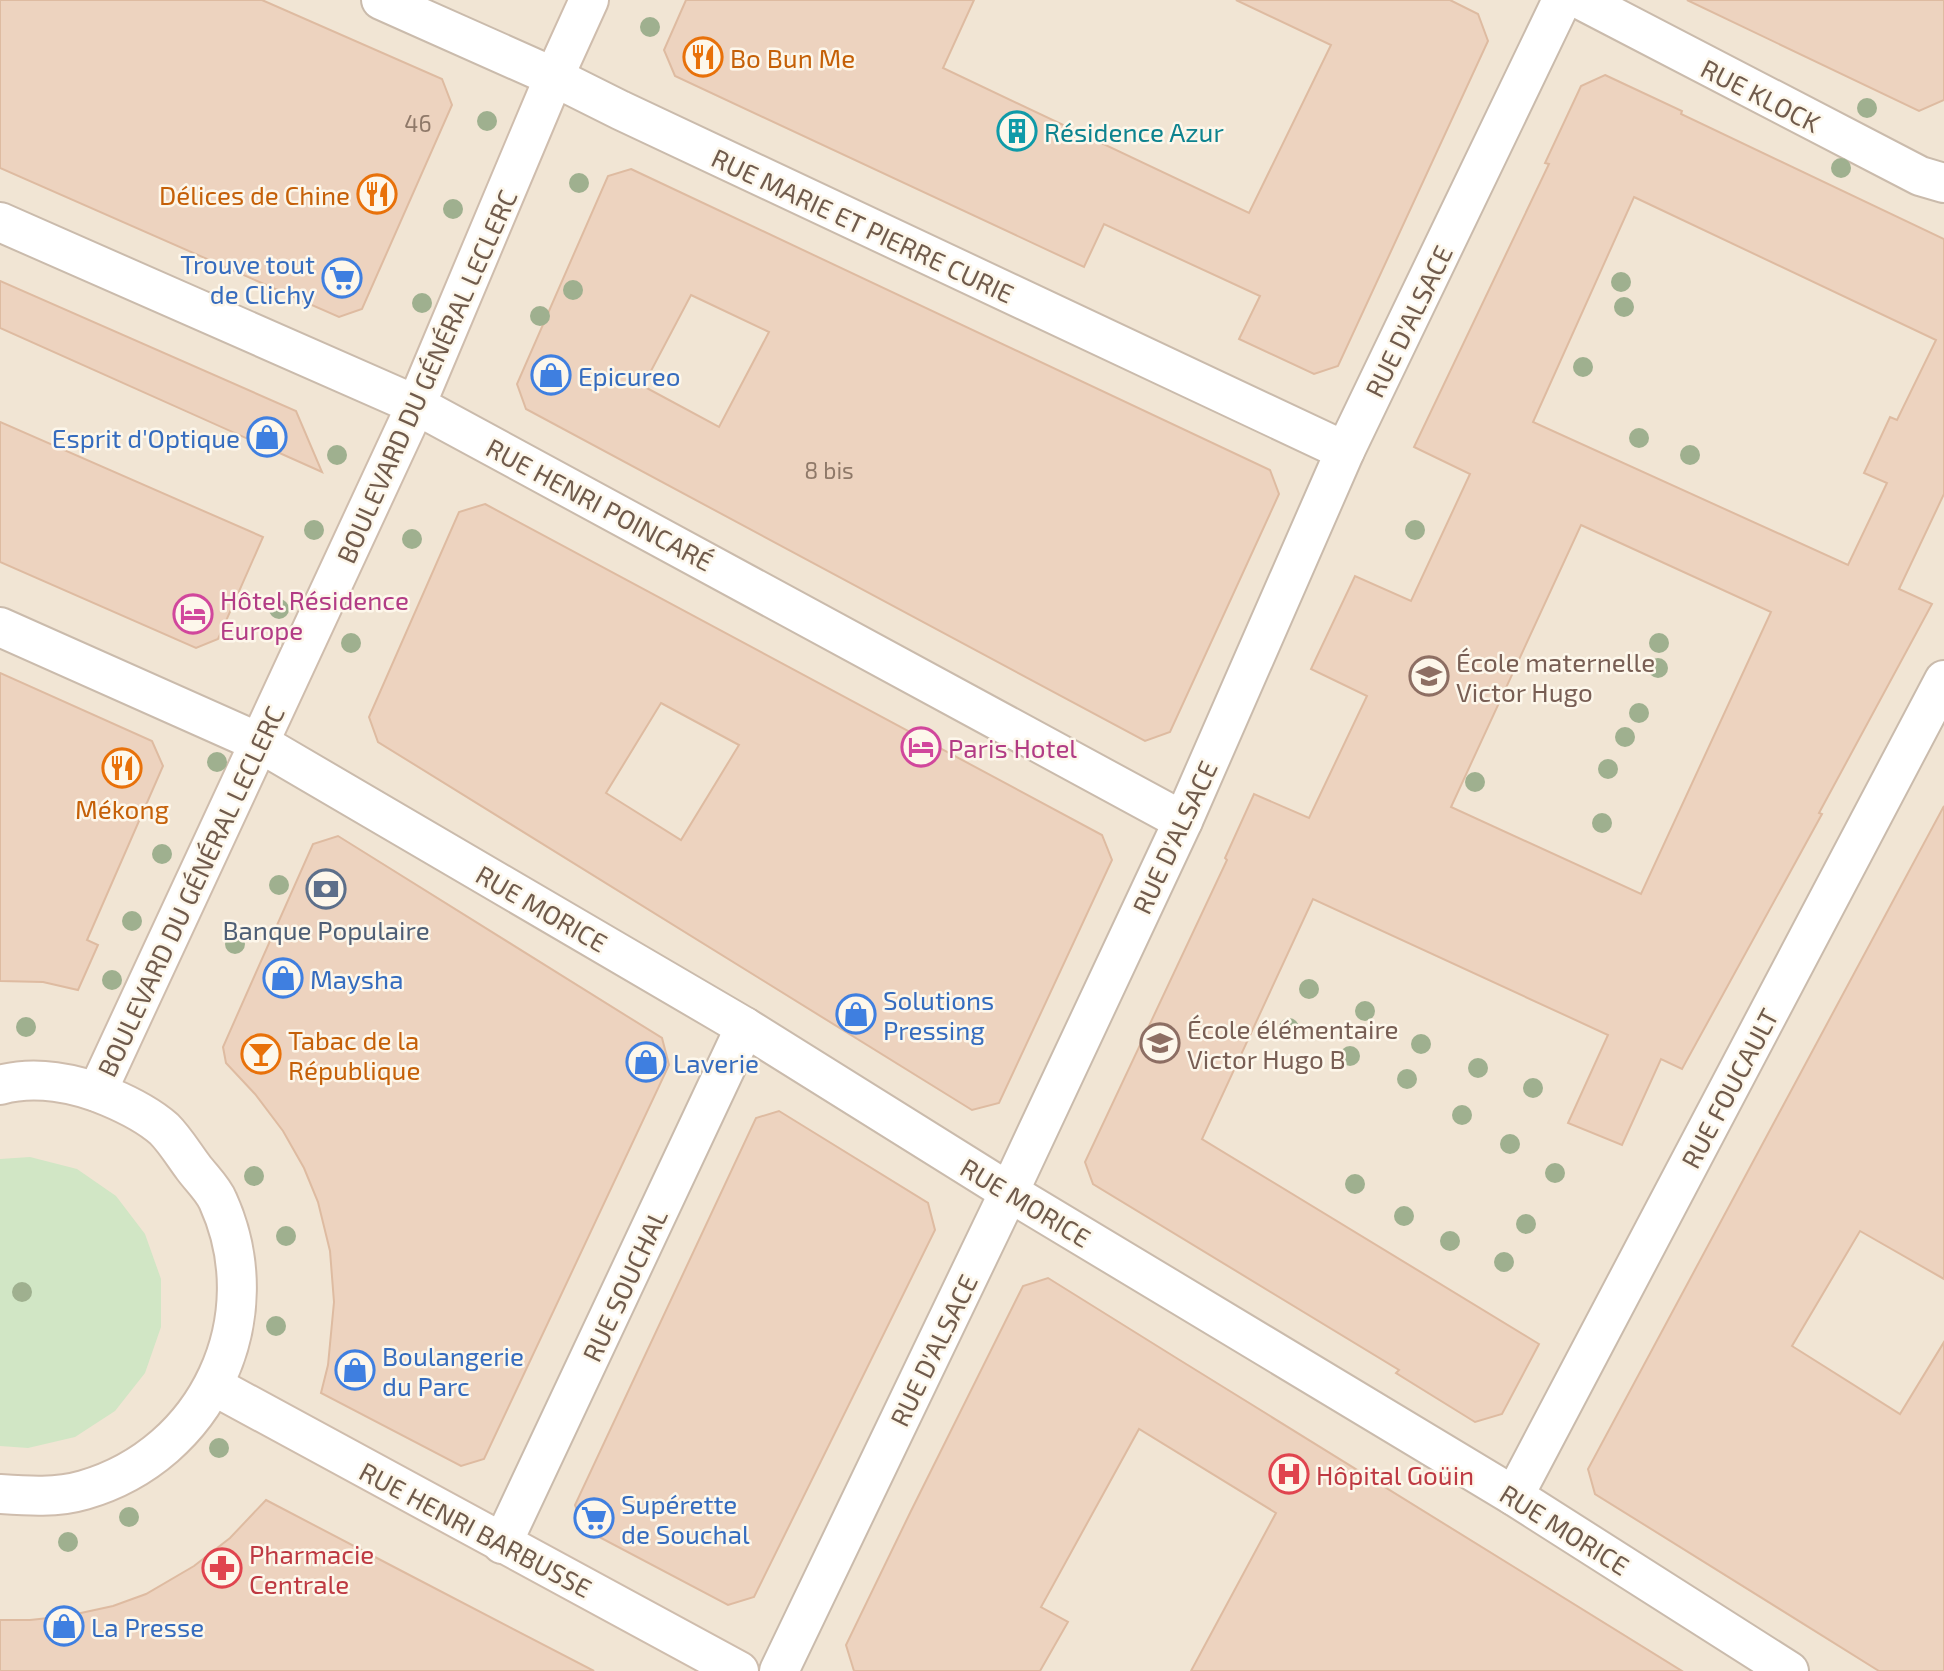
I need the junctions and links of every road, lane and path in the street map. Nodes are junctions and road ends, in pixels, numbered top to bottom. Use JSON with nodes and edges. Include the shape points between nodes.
{"nodes":[{"id":1,"x":381,"y":0,"type":"edge"},
{"id":2,"x":589,"y":0,"type":"edge"},
{"id":3,"x":1562,"y":0,"type":"edge"},
{"id":4,"x":1581,"y":0,"type":"edge"},
{"id":5,"x":554,"y":77,"type":"junction"},
{"id":6,"x":1944,"y":183,"type":"edge"},
{"id":7,"x":0,"y":222,"type":"edge"},
{"id":8,"x":416,"y":405,"type":"junction"},
{"id":9,"x":1345,"y":451,"type":"junction"},
{"id":10,"x":0,"y":627,"type":"edge"},
{"id":11,"x":1944,"y":680,"type":"edge"},
{"id":12,"x":258,"y":742,"type":"junction"},
{"id":13,"x":1183,"y":821,"type":"junction"},
{"id":14,"x":745,"y":1027,"type":"junction"},
{"id":15,"x":0,"y":1085,"type":"edge"},
{"id":16,"x":96,"y":1092,"type":"junction"},
{"id":17,"x":1009,"y":1192,"type":"junction"},
{"id":18,"x":214,"y":1386,"type":"junction"},
{"id":19,"x":0,"y":1494,"type":"edge"},
{"id":20,"x":1514,"y":1496,"type":"junction"},
{"id":21,"x":502,"y":1544,"type":"junction"},
{"id":22,"x":739,"y":1671,"type":"edge"},
{"id":23,"x":779,"y":1671,"type":"edge"},
{"id":24,"x":1789,"y":1671,"type":"edge"}],
"edges":[{"from":1,"to":5,"type":"street","name":"RUE MARIE ET PIERRE CURIE"},
{"from":2,"to":5,"type":"street","name":"BOULEVARD DU GÉNÉRAL LECLERC"},
{"from":3,"to":9,"type":"street","name":"RUE D'ALSACE"},
{"from":4,"to":6,"type":"street","name":"RUE KLOCK","via":[[1920,176]]},
{"from":5,"to":8,"type":"street","name":"BOULEVARD DU GÉNÉRAL LECLERC"},
{"from":5,"to":9,"type":"street","name":"RUE MARIE ET PIERRE CURIE"},
{"from":7,"to":8,"type":"street","name":"RUE HENRI POINCARÉ"},
{"from":8,"to":12,"type":"street","name":"BOULEVARD DU GÉNÉRAL LECLERC"},
{"from":8,"to":13,"type":"street","name":"RUE HENRI POINCARÉ"},
{"from":9,"to":13,"type":"street","name":"RUE D'ALSACE"},
{"from":10,"to":12,"type":"street","name":"RUE MORICE"},
{"from":11,"to":20,"type":"street","name":"RUE FOUCAULT"},
{"from":12,"to":14,"type":"street","name":"RUE MORICE"},
{"from":12,"to":16,"type":"street","name":"BOULEVARD DU GÉNÉRAL LECLERC"},
{"from":13,"to":17,"type":"street","name":"RUE D'ALSACE"},
{"from":14,"to":17,"type":"street","name":"RUE MORICE"},
{"from":14,"to":21,"type":"street","name":"RUE SOUCHAL"},
{"from":15,"to":16,"type":"street","via":[[58,1082]]},
{"from":16,"to":18,"type":"street","via":[[131,1107],[164,1130],[218,1199],[234,1247],[238,1303],[230,1344]]},
{"from":17,"to":20,"type":"street","name":"RUE MORICE"},
{"from":17,"to":23,"type":"street","name":"RUE D'ALSACE"},
{"from":18,"to":19,"type":"street","via":[[196,1415],[166,1446],[128,1472],[84,1490],[40,1497]]},
{"from":18,"to":21,"type":"street","name":"RUE HENRI BARBUSSE"},
{"from":20,"to":24,"type":"street","name":"RUE MORICE"},
{"from":21,"to":22,"type":"street","name":"RUE HENRI BARBUSSE"}]}
